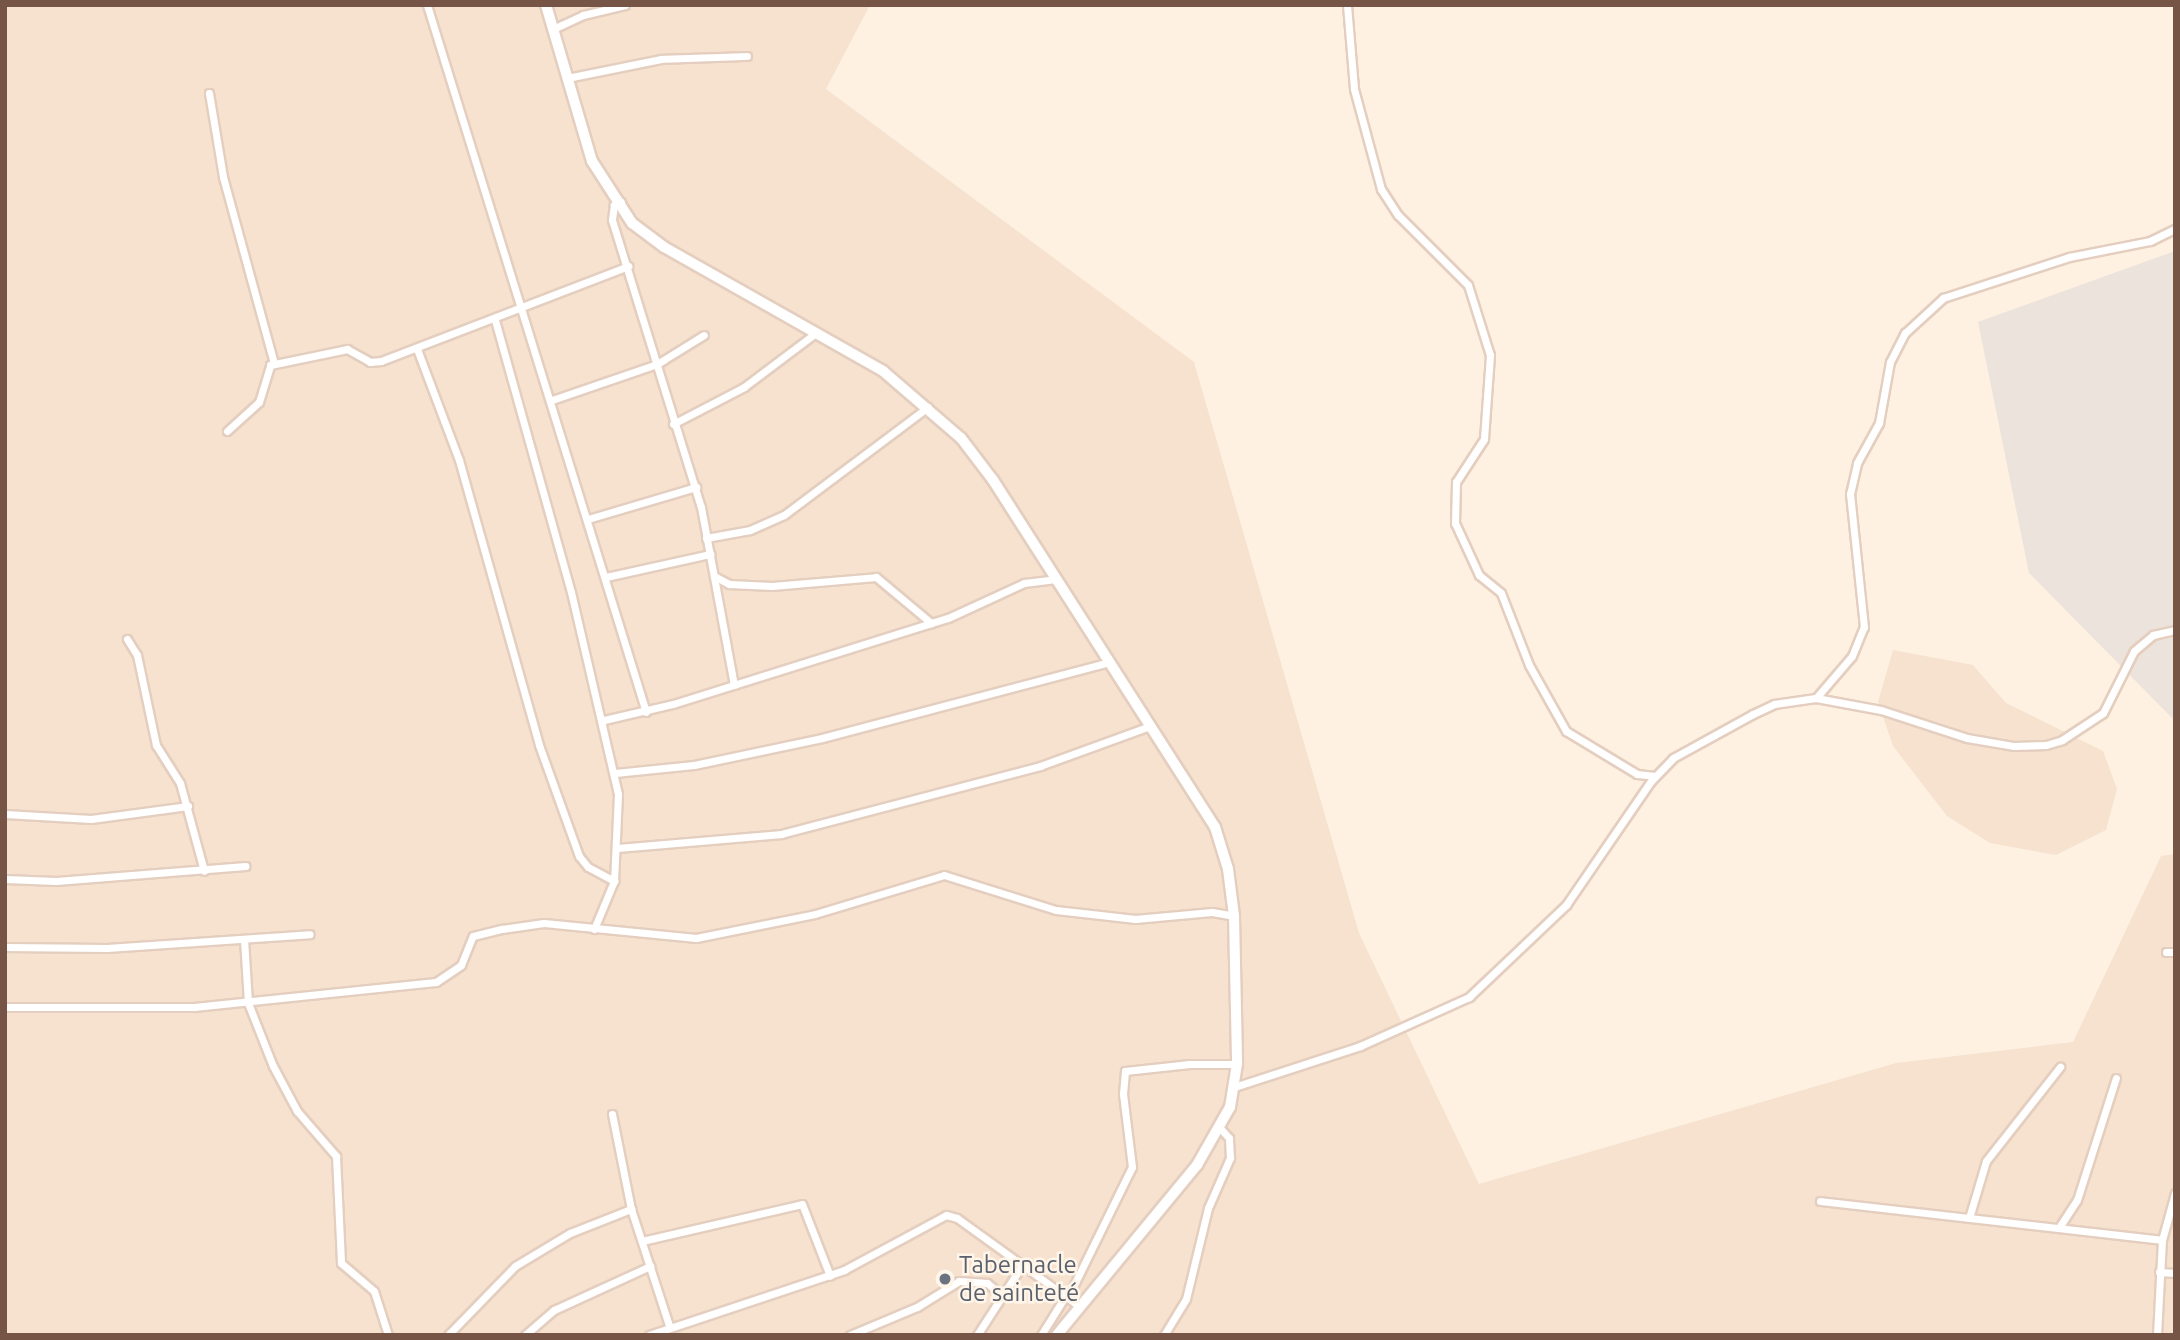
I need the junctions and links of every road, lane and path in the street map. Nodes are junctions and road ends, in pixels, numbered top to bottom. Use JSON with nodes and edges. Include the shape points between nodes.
{"nodes":[{"id":1,"x":427,"y":5,"type":"edge"},
{"id":2,"x":546,"y":5,"type":"edge"},
{"id":3,"x":625,"y":5,"type":"edge"},
{"id":4,"x":1347,"y":5,"type":"edge"},
{"id":5,"x":553,"y":29,"type":"junction"},
{"id":6,"x":747,"y":56,"type":"dead end"},
{"id":7,"x":567,"y":78,"type":"junction"},
{"id":8,"x":209,"y":93,"type":"dead end"},
{"id":9,"x":622,"y":201,"type":"junction"},
{"id":10,"x":2175,"y":229,"type":"edge"},
{"id":11,"x":628,"y":266,"type":"junction"},
{"id":12,"x":521,"y":307,"type":"junction"},
{"id":13,"x":495,"y":320,"type":"junction"},
{"id":14,"x":818,"y":332,"type":"junction"},
{"id":15,"x":704,"y":335,"type":"dead end"},
{"id":16,"x":417,"y":349,"type":"junction"},
{"id":17,"x":274,"y":363,"type":"junction"},
{"id":18,"x":657,"y":363,"type":"junction"},
{"id":19,"x":552,"y":400,"type":"junction"},
{"id":20,"x":929,"y":407,"type":"junction"},
{"id":21,"x":673,"y":424,"type":"junction"},
{"id":22,"x":227,"y":431,"type":"dead end"},
{"id":23,"x":696,"y":487,"type":"junction"},
{"id":24,"x":588,"y":519,"type":"junction"},
{"id":25,"x":706,"y":538,"type":"junction"},
{"id":26,"x":709,"y":554,"type":"junction"},
{"id":27,"x":606,"y":577,"type":"junction"},
{"id":28,"x":716,"y":577,"type":"junction"},
{"id":29,"x":1056,"y":579,"type":"junction"},
{"id":30,"x":931,"y":623,"type":"junction"},
{"id":31,"x":2175,"y":630,"type":"edge"},
{"id":32,"x":127,"y":639,"type":"dead end"},
{"id":33,"x":1110,"y":662,"type":"junction"},
{"id":34,"x":734,"y":685,"type":"junction"},
{"id":35,"x":1816,"y":698,"type":"junction"},
{"id":36,"x":646,"y":712,"type":"junction"},
{"id":37,"x":604,"y":720,"type":"junction"},
{"id":38,"x":1150,"y":726,"type":"junction"},
{"id":39,"x":615,"y":774,"type":"junction"},
{"id":40,"x":1637,"y":774,"type":"junction"},
{"id":41,"x":1655,"y":776,"type":"junction"},
{"id":42,"x":1644,"y":791,"type":"junction"},
{"id":43,"x":188,"y":806,"type":"junction"},
{"id":44,"x":5,"y":814,"type":"edge"},
{"id":45,"x":618,"y":848,"type":"junction"},
{"id":46,"x":245,"y":866,"type":"dead end"},
{"id":47,"x":204,"y":871,"type":"junction"},
{"id":48,"x":5,"y":879,"type":"edge"},
{"id":49,"x":614,"y":881,"type":"junction"},
{"id":50,"x":1234,"y":916,"type":"junction"},
{"id":51,"x":594,"y":929,"type":"junction"},
{"id":52,"x":310,"y":933,"type":"dead end"},
{"id":53,"x":244,"y":939,"type":"junction"},
{"id":54,"x":5,"y":947,"type":"edge"},
{"id":55,"x":248,"y":1003,"type":"junction"},
{"id":56,"x":5,"y":1007,"type":"edge"},
{"id":57,"x":1237,"y":1064,"type":"junction"},
{"id":58,"x":2060,"y":1067,"type":"dead end"},
{"id":59,"x":2116,"y":1078,"type":"dead end"},
{"id":60,"x":1234,"y":1087,"type":"junction"},
{"id":61,"x":612,"y":1114,"type":"dead end"},
{"id":62,"x":1220,"y":1128,"type":"junction"},
{"id":63,"x":2175,"y":1193,"type":"edge"},
{"id":64,"x":1820,"y":1201,"type":"dead end"},
{"id":65,"x":631,"y":1209,"type":"junction"},
{"id":66,"x":1969,"y":1219,"type":"junction"},
{"id":67,"x":2060,"y":1226,"type":"junction"},
{"id":68,"x":2162,"y":1240,"type":"junction"},
{"id":69,"x":642,"y":1241,"type":"junction"},
{"id":70,"x":1023,"y":1264,"type":"junction"},
{"id":71,"x":650,"y":1266,"type":"junction"},
{"id":72,"x":2159,"y":1272,"type":"junction"},
{"id":73,"x":2175,"y":1273,"type":"edge"},
{"id":74,"x":830,"y":1276,"type":"junction"},
{"id":75,"x":1003,"y":1296,"type":"junction"},
{"id":76,"x":1067,"y":1296,"type":"junction"},
{"id":77,"x":1079,"y":1306,"type":"junction"},
{"id":78,"x":670,"y":1328,"type":"junction"},
{"id":79,"x":388,"y":1335,"type":"edge"},
{"id":80,"x":448,"y":1335,"type":"edge"},
{"id":81,"x":524,"y":1335,"type":"edge"},
{"id":82,"x":649,"y":1335,"type":"edge"},
{"id":83,"x":850,"y":1335,"type":"edge"},
{"id":84,"x":977,"y":1335,"type":"edge"},
{"id":85,"x":1041,"y":1335,"type":"edge"},
{"id":86,"x":1057,"y":1335,"type":"edge"},
{"id":87,"x":1164,"y":1335,"type":"edge"},
{"id":88,"x":2157,"y":1335,"type":"edge"}],
"edges":[{"from":1,"to":12,"type":"street"},
{"from":2,"to":5,"type":"main road"},
{"from":3,"to":5,"type":"street","via":[[583,15]]},
{"from":4,"to":40,"type":"street","via":[[1354,89],[1381,189],[1398,215],[1468,285],[1490,355],[1484,439],[1456,482],[1455,523],[1479,575],[1504,600],[1529,665],[1566,731]]},
{"from":5,"to":7,"type":"main road"},
{"from":6,"to":7,"type":"street","via":[[661,59]]},
{"from":7,"to":9,"type":"main road","via":[[592,160],[606,188]]},
{"from":8,"to":17,"type":"street","via":[[223,177]]},
{"from":9,"to":11,"type":"street","via":[[614,205],[612,220]]},
{"from":9,"to":14,"type":"main road","via":[[632,223],[664,247]]},
{"from":10,"to":35,"type":"street","via":[[2150,241],[2069,257],[1943,298],[1905,333],[1891,362],[1879,424],[1857,463],[1850,494],[1864,627],[1852,656]]},
{"from":11,"to":12,"type":"street"},
{"from":11,"to":18,"type":"street"},
{"from":12,"to":13,"type":"street"},
{"from":12,"to":19,"type":"street"},
{"from":13,"to":16,"type":"street"},
{"from":13,"to":37,"type":"street"},
{"from":14,"to":20,"type":"main road","via":[[883,371]]},
{"from":14,"to":21,"type":"street","via":[[744,387]]},
{"from":15,"to":18,"type":"street"},
{"from":16,"to":17,"type":"street","via":[[375,362],[346,349]]},
{"from":16,"to":49,"type":"street","via":[[459,460],[539,746],[579,856],[588,867]]},
{"from":17,"to":22,"type":"street","via":[[266,369],[259,402]]},
{"from":18,"to":19,"type":"street"},
{"from":18,"to":21,"type":"street"},
{"from":19,"to":24,"type":"street"},
{"from":20,"to":25,"type":"street","via":[[784,515],[750,530]]},
{"from":20,"to":29,"type":"main road","via":[[993,480]]},
{"from":21,"to":23,"type":"street"},
{"from":23,"to":24,"type":"street"},
{"from":23,"to":25,"type":"street"},
{"from":24,"to":27,"type":"street"},
{"from":25,"to":26,"type":"street"},
{"from":26,"to":27,"type":"street"},
{"from":26,"to":28,"type":"street"},
{"from":27,"to":36,"type":"street"},
{"from":28,"to":30,"type":"street","via":[[729,584],[772,586],[876,577]]},
{"from":28,"to":34,"type":"street"},
{"from":29,"to":30,"type":"street","via":[[1024,583]]},
{"from":29,"to":33,"type":"main road"},
{"from":30,"to":34,"type":"street"},
{"from":31,"to":35,"type":"street","via":[[2153,635],[2134,651],[2103,713],[2062,740],[2046,744],[2014,746],[1967,738],[1881,710]]},
{"from":32,"to":43,"type":"street","via":[[137,655],[156,745],[177,776]]},
{"from":33,"to":38,"type":"main road"},
{"from":33,"to":39,"type":"street","via":[[822,738],[694,765]]},
{"from":34,"to":36,"type":"street"},
{"from":35,"to":41,"type":"street","via":[[1753,714],[1673,758]]},
{"from":36,"to":37,"type":"street"},
{"from":37,"to":39,"type":"street"},
{"from":38,"to":45,"type":"street","via":[[1040,766],[781,834]]},
{"from":38,"to":50,"type":"main road","via":[[1214,827],[1228,869]]},
{"from":39,"to":45,"type":"street"},
{"from":40,"to":41,"type":"street"},
{"from":40,"to":42,"type":"street"},
{"from":41,"to":42,"type":"street"},
{"from":42,"to":60,"type":"street","via":[[1566,905],[1469,997],[1360,1046]]},
{"from":43,"to":44,"type":"street","via":[[112,818]]},
{"from":43,"to":47,"type":"street"},
{"from":45,"to":49,"type":"street"},
{"from":46,"to":47,"type":"street"},
{"from":47,"to":48,"type":"street","via":[[56,881]]},
{"from":49,"to":51,"type":"street"},
{"from":50,"to":51,"type":"street","via":[[1212,912],[1135,919],[1056,910],[1014,900],[966,878],[943,875],[815,914],[696,937]]},
{"from":50,"to":57,"type":"main road"},
{"from":51,"to":55,"type":"street","via":[[544,923],[502,929],[473,936],[461,965],[436,982]]},
{"from":52,"to":53,"type":"street"},
{"from":53,"to":54,"type":"street","via":[[107,948]]},
{"from":53,"to":55,"type":"street"},
{"from":55,"to":56,"type":"street","via":[[144,1009]]},
{"from":55,"to":79,"type":"street","via":[[290,1101],[333,1149],[341,1263],[374,1290]]},
{"from":57,"to":60,"type":"main road"},
{"from":57,"to":76,"type":"street","via":[[1125,1071],[1123,1094],[1132,1167]]},
{"from":58,"to":66,"type":"street","via":[[1986,1161]]},
{"from":59,"to":67,"type":"street","via":[[2077,1200]]},
{"from":60,"to":62,"type":"main road"},
{"from":61,"to":65,"type":"street"},
{"from":62,"to":77,"type":"main road","via":[[1197,1165]]},
{"from":62,"to":87,"type":"street","via":[[1229,1138],[1230,1158],[1208,1208],[1186,1299]]},
{"from":63,"to":68,"type":"street"},
{"from":64,"to":66,"type":"street"},
{"from":65,"to":69,"type":"street"},
{"from":65,"to":80,"type":"street","via":[[570,1233],[522,1261],[501,1276]]},
{"from":66,"to":67,"type":"street"},
{"from":67,"to":68,"type":"street"},
{"from":68,"to":72,"type":"street"},
{"from":69,"to":71,"type":"street"},
{"from":69,"to":74,"type":"street","via":[[802,1204]]},
{"from":70,"to":74,"type":"street","via":[[946,1215]]},
{"from":70,"to":75,"type":"street"},
{"from":70,"to":76,"type":"street"},
{"from":71,"to":78,"type":"street"},
{"from":71,"to":81,"type":"street","via":[[554,1310]]},
{"from":72,"to":73,"type":"street"},
{"from":72,"to":88,"type":"street"},
{"from":74,"to":78,"type":"street"},
{"from":75,"to":83,"type":"street","via":[[987,1283],[959,1281],[917,1307]]},
{"from":75,"to":84,"type":"street"},
{"from":76,"to":77,"type":"street"},
{"from":76,"to":85,"type":"street"},
{"from":77,"to":86,"type":"main road"},
{"from":78,"to":82,"type":"street"}]}
